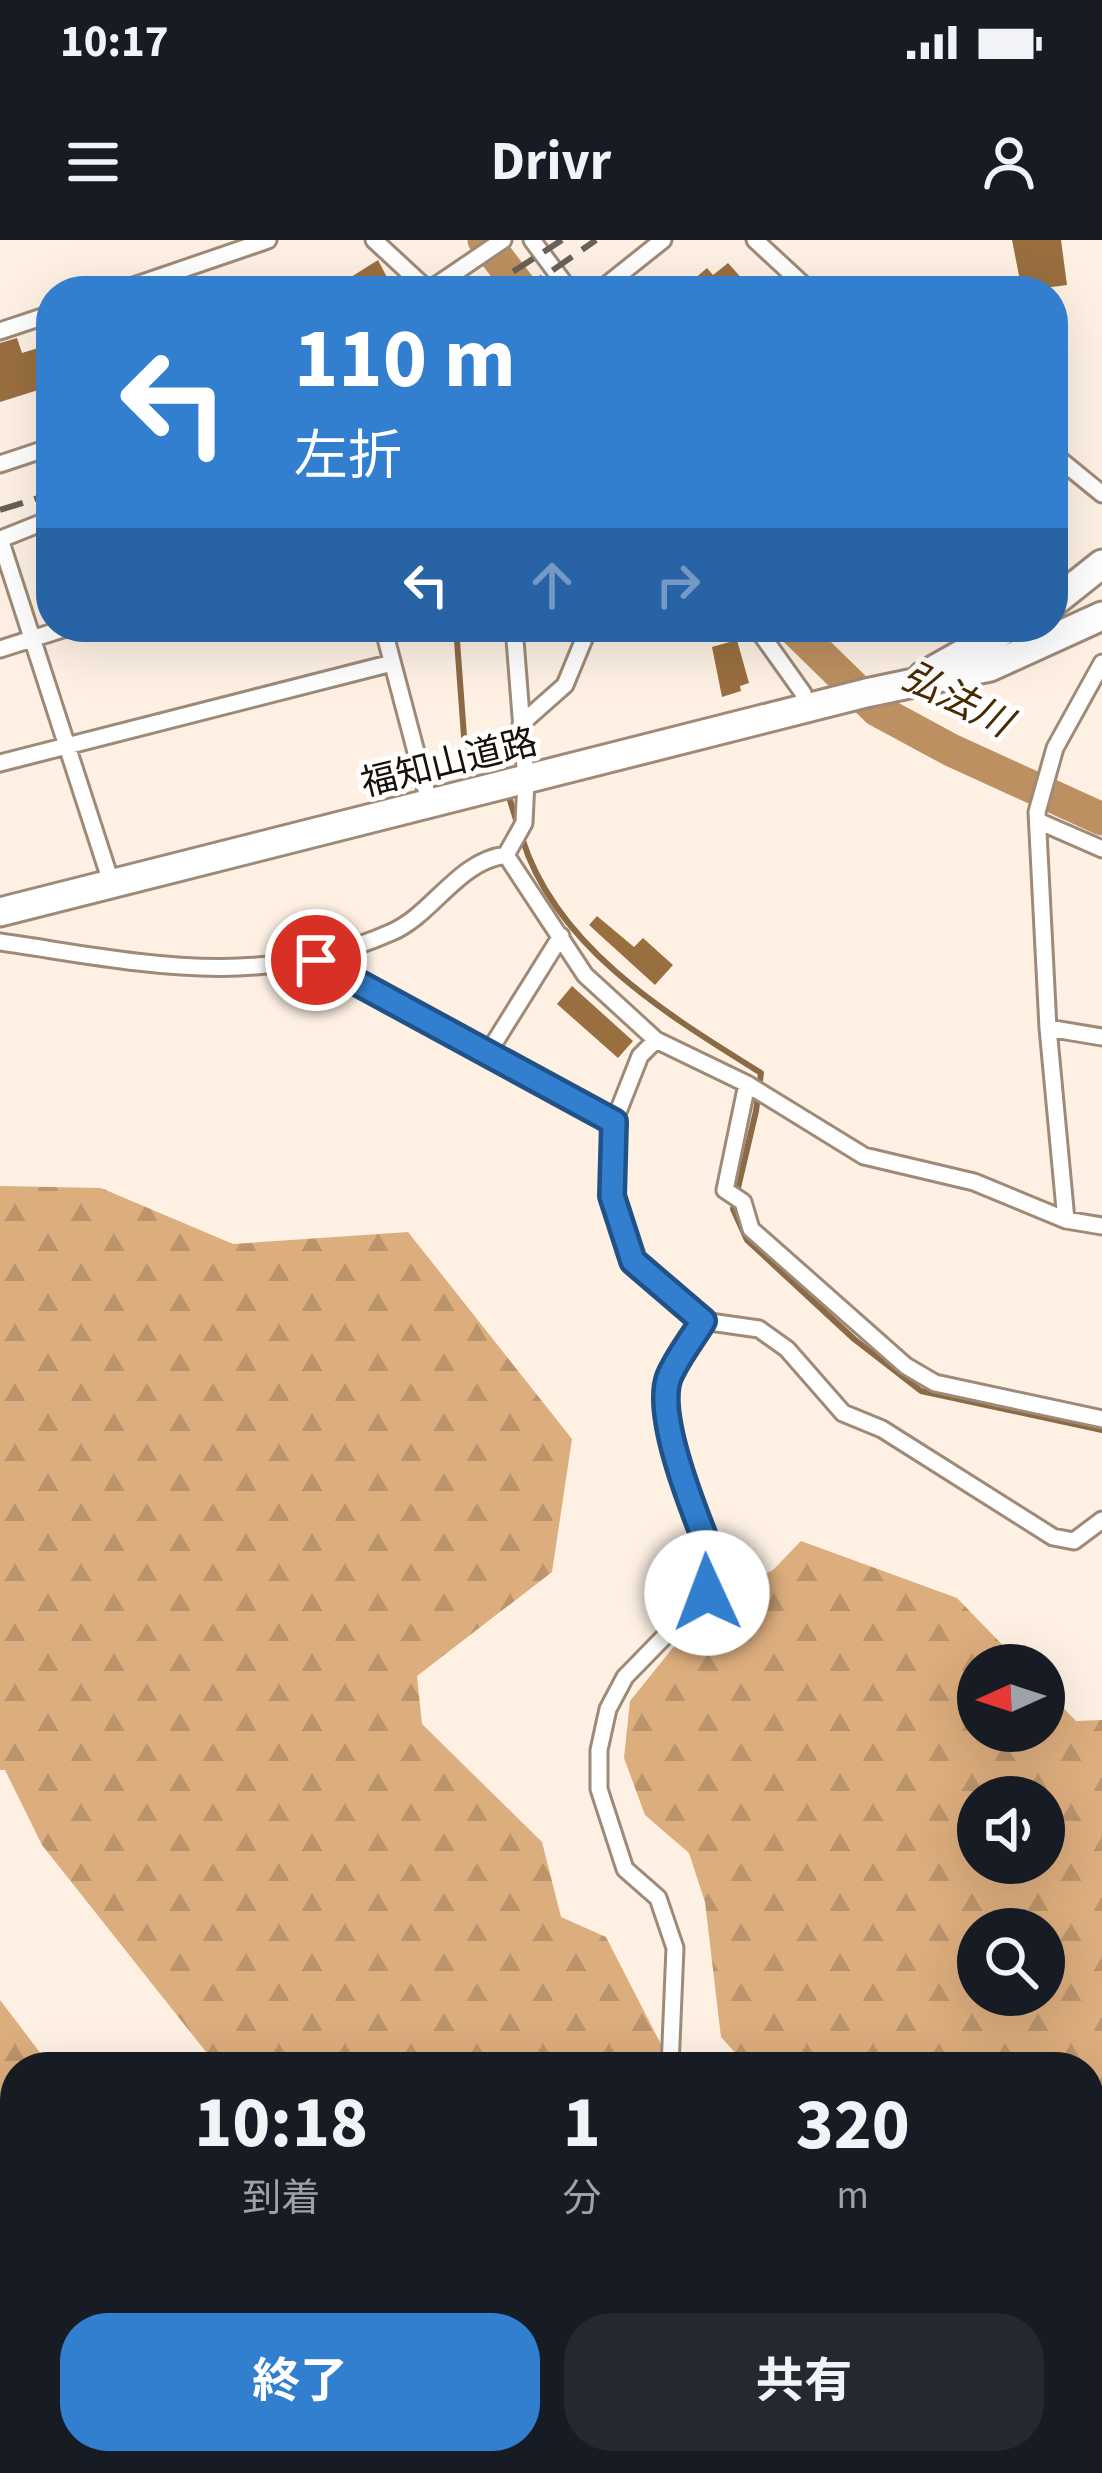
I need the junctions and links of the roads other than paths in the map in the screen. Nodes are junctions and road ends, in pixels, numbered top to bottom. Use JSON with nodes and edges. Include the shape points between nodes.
{"nodes":[{"id":1,"x":268,"y":240,"type":"edge"},
{"id":2,"x":374,"y":240,"type":"edge"},
{"id":3,"x":503,"y":240,"type":"edge"},
{"id":4,"x":532,"y":240,"type":"edge"},
{"id":5,"x":663,"y":240,"type":"edge"},
{"id":6,"x":755,"y":240,"type":"edge"},
{"id":7,"x":162,"y":276,"type":"edge"},
{"id":8,"x":413,"y":276,"type":"edge"},
{"id":9,"x":451,"y":276,"type":"edge"},
{"id":10,"x":558,"y":276,"type":"edge"},
{"id":11,"x":618,"y":276,"type":"edge"},
{"id":12,"x":793,"y":276,"type":"edge"},
{"id":13,"x":36,"y":319,"type":"edge"},
{"id":14,"x":0,"y":332,"type":"edge"},
{"id":15,"x":36,"y":452,"type":"edge"},
{"id":16,"x":0,"y":464,"type":"edge"},
{"id":17,"x":1068,"y":466,"type":"edge"},
{"id":18,"x":1102,"y":494,"type":"edge"},
{"id":19,"x":36,"y":525,"type":"edge"},
{"id":20,"x":0,"y":539,"type":"edge"},
{"id":21,"x":1102,"y":564,"type":"edge"},
{"id":22,"x":1068,"y":591,"type":"edge"},
{"id":23,"x":1102,"y":616,"type":"edge"},
{"id":24,"x":1068,"y":631,"type":"edge"},
{"id":25,"x":36,"y":637,"type":"edge"},
{"id":26,"x":33,"y":638,"type":"junction"},
{"id":27,"x":387,"y":642,"type":"edge"},
{"id":28,"x":515,"y":642,"type":"edge"},
{"id":29,"x":580,"y":642,"type":"edge"},
{"id":30,"x":767,"y":642,"type":"edge"},
{"id":31,"x":984,"y":642,"type":"edge"},
{"id":32,"x":1045,"y":642,"type":"edge"},
{"id":33,"x":0,"y":649,"type":"edge"},
{"id":34,"x":1102,"y":662,"type":"edge"},
{"id":35,"x":392,"y":663,"type":"junction"},
{"id":36,"x":915,"y":681,"type":"junction"},
{"id":37,"x":820,"y":706,"type":"junction"},
{"id":38,"x":521,"y":724,"type":"junction"},
{"id":39,"x":68,"y":745,"type":"junction"},
{"id":40,"x":0,"y":763,"type":"edge"},
{"id":41,"x":526,"y":780,"type":"junction"},
{"id":42,"x":430,"y":805,"type":"junction"},
{"id":43,"x":1038,"y":821,"type":"junction"},
{"id":44,"x":1102,"y":849,"type":"edge"},
{"id":45,"x":506,"y":855,"type":"junction"},
{"id":46,"x":112,"y":884,"type":"junction"},
{"id":47,"x":0,"y":912,"type":"edge"},
{"id":48,"x":561,"y":937,"type":"junction"},
{"id":49,"x":0,"y":942,"type":"edge"},
{"id":50,"x":316,"y":960,"type":"junction"},
{"id":51,"x":1048,"y":1028,"type":"junction"},
{"id":52,"x":1102,"y":1037,"type":"edge"},
{"id":53,"x":656,"y":1040,"type":"junction"},
{"id":54,"x":488,"y":1053,"type":"junction"},
{"id":55,"x":747,"y":1084,"type":"junction"},
{"id":56,"x":614,"y":1122,"type":"junction"},
{"id":57,"x":1066,"y":1220,"type":"junction"},
{"id":58,"x":1102,"y":1226,"type":"edge"},
{"id":59,"x":703,"y":1321,"type":"junction"},
{"id":60,"x":1102,"y":1419,"type":"edge"},
{"id":61,"x":1102,"y":1520,"type":"edge"},
{"id":62,"x":671,"y":2052,"type":"edge"}],
"edges":[{"from":1,"to":7,"type":"street"},
{"from":2,"to":8,"type":"street"},
{"from":3,"to":9,"type":"street"},
{"from":4,"to":10,"type":"street"},
{"from":5,"to":11,"type":"street"},
{"from":6,"to":12,"type":"street"},
{"from":13,"to":14,"type":"street"},
{"from":15,"to":16,"type":"street"},
{"from":17,"to":18,"type":"street"},
{"from":19,"to":20,"type":"street"},
{"from":20,"to":26,"type":"street"},
{"from":21,"to":22,"type":"highway"},
{"from":23,"to":24,"type":"highway","name":"福知山道路"},
{"from":25,"to":26,"type":"street"},
{"from":26,"to":33,"type":"street"},
{"from":26,"to":39,"type":"street"},
{"from":27,"to":35,"type":"street"},
{"from":28,"to":38,"type":"street"},
{"from":29,"to":38,"type":"street","via":[[565,686]]},
{"from":30,"to":37,"type":"street"},
{"from":31,"to":36,"type":"highway","name":"福知山道路"},
{"from":32,"to":36,"type":"highway","name":"福知山道路","via":[[990,667]]},
{"from":34,"to":43,"type":"street","via":[[1054,748]]},
{"from":35,"to":39,"type":"street"},
{"from":35,"to":42,"type":"street"},
{"from":36,"to":37,"type":"highway","name":"福知山道路"},
{"from":37,"to":41,"type":"highway","name":"福知山道路"},
{"from":38,"to":41,"type":"street"},
{"from":39,"to":40,"type":"street"},
{"from":39,"to":46,"type":"street"},
{"from":41,"to":42,"type":"highway","name":"福知山道路"},
{"from":41,"to":45,"type":"street","via":[[524,823]]},
{"from":42,"to":46,"type":"highway","name":"福知山道路"},
{"from":43,"to":44,"type":"street"},
{"from":43,"to":51,"type":"street"},
{"from":45,"to":48,"type":"street"},
{"from":45,"to":50,"type":"street","via":[[451,883],[398,930]]},
{"from":46,"to":47,"type":"highway","name":"福知山道路"},
{"from":48,"to":53,"type":"street","via":[[585,975]]},
{"from":48,"to":54,"type":"street"},
{"from":49,"to":50,"type":"street","via":[[224,970]]},
{"from":50,"to":54,"type":"street"},
{"from":51,"to":52,"type":"street"},
{"from":51,"to":57,"type":"street"},
{"from":53,"to":55,"type":"street"},
{"from":53,"to":56,"type":"street","via":[[640,1056]]},
{"from":54,"to":56,"type":"street"},
{"from":55,"to":57,"type":"street","via":[[864,1156],[974,1182]]},
{"from":55,"to":60,"type":"street","via":[[725,1190],[743,1202],[752,1229],[935,1383]]},
{"from":56,"to":59,"type":"street","via":[[612,1196],[633,1261]]},
{"from":57,"to":58,"type":"street"},
{"from":59,"to":61,"type":"street","via":[[758,1328],[842,1412],[1053,1537],[1074,1541]]},
{"from":59,"to":62,"type":"street","via":[[668,1379],[665,1404],[719,1574],[626,1677],[599,1750],[599,1789],[625,1869],[658,1898],[676,1948]]}]}
